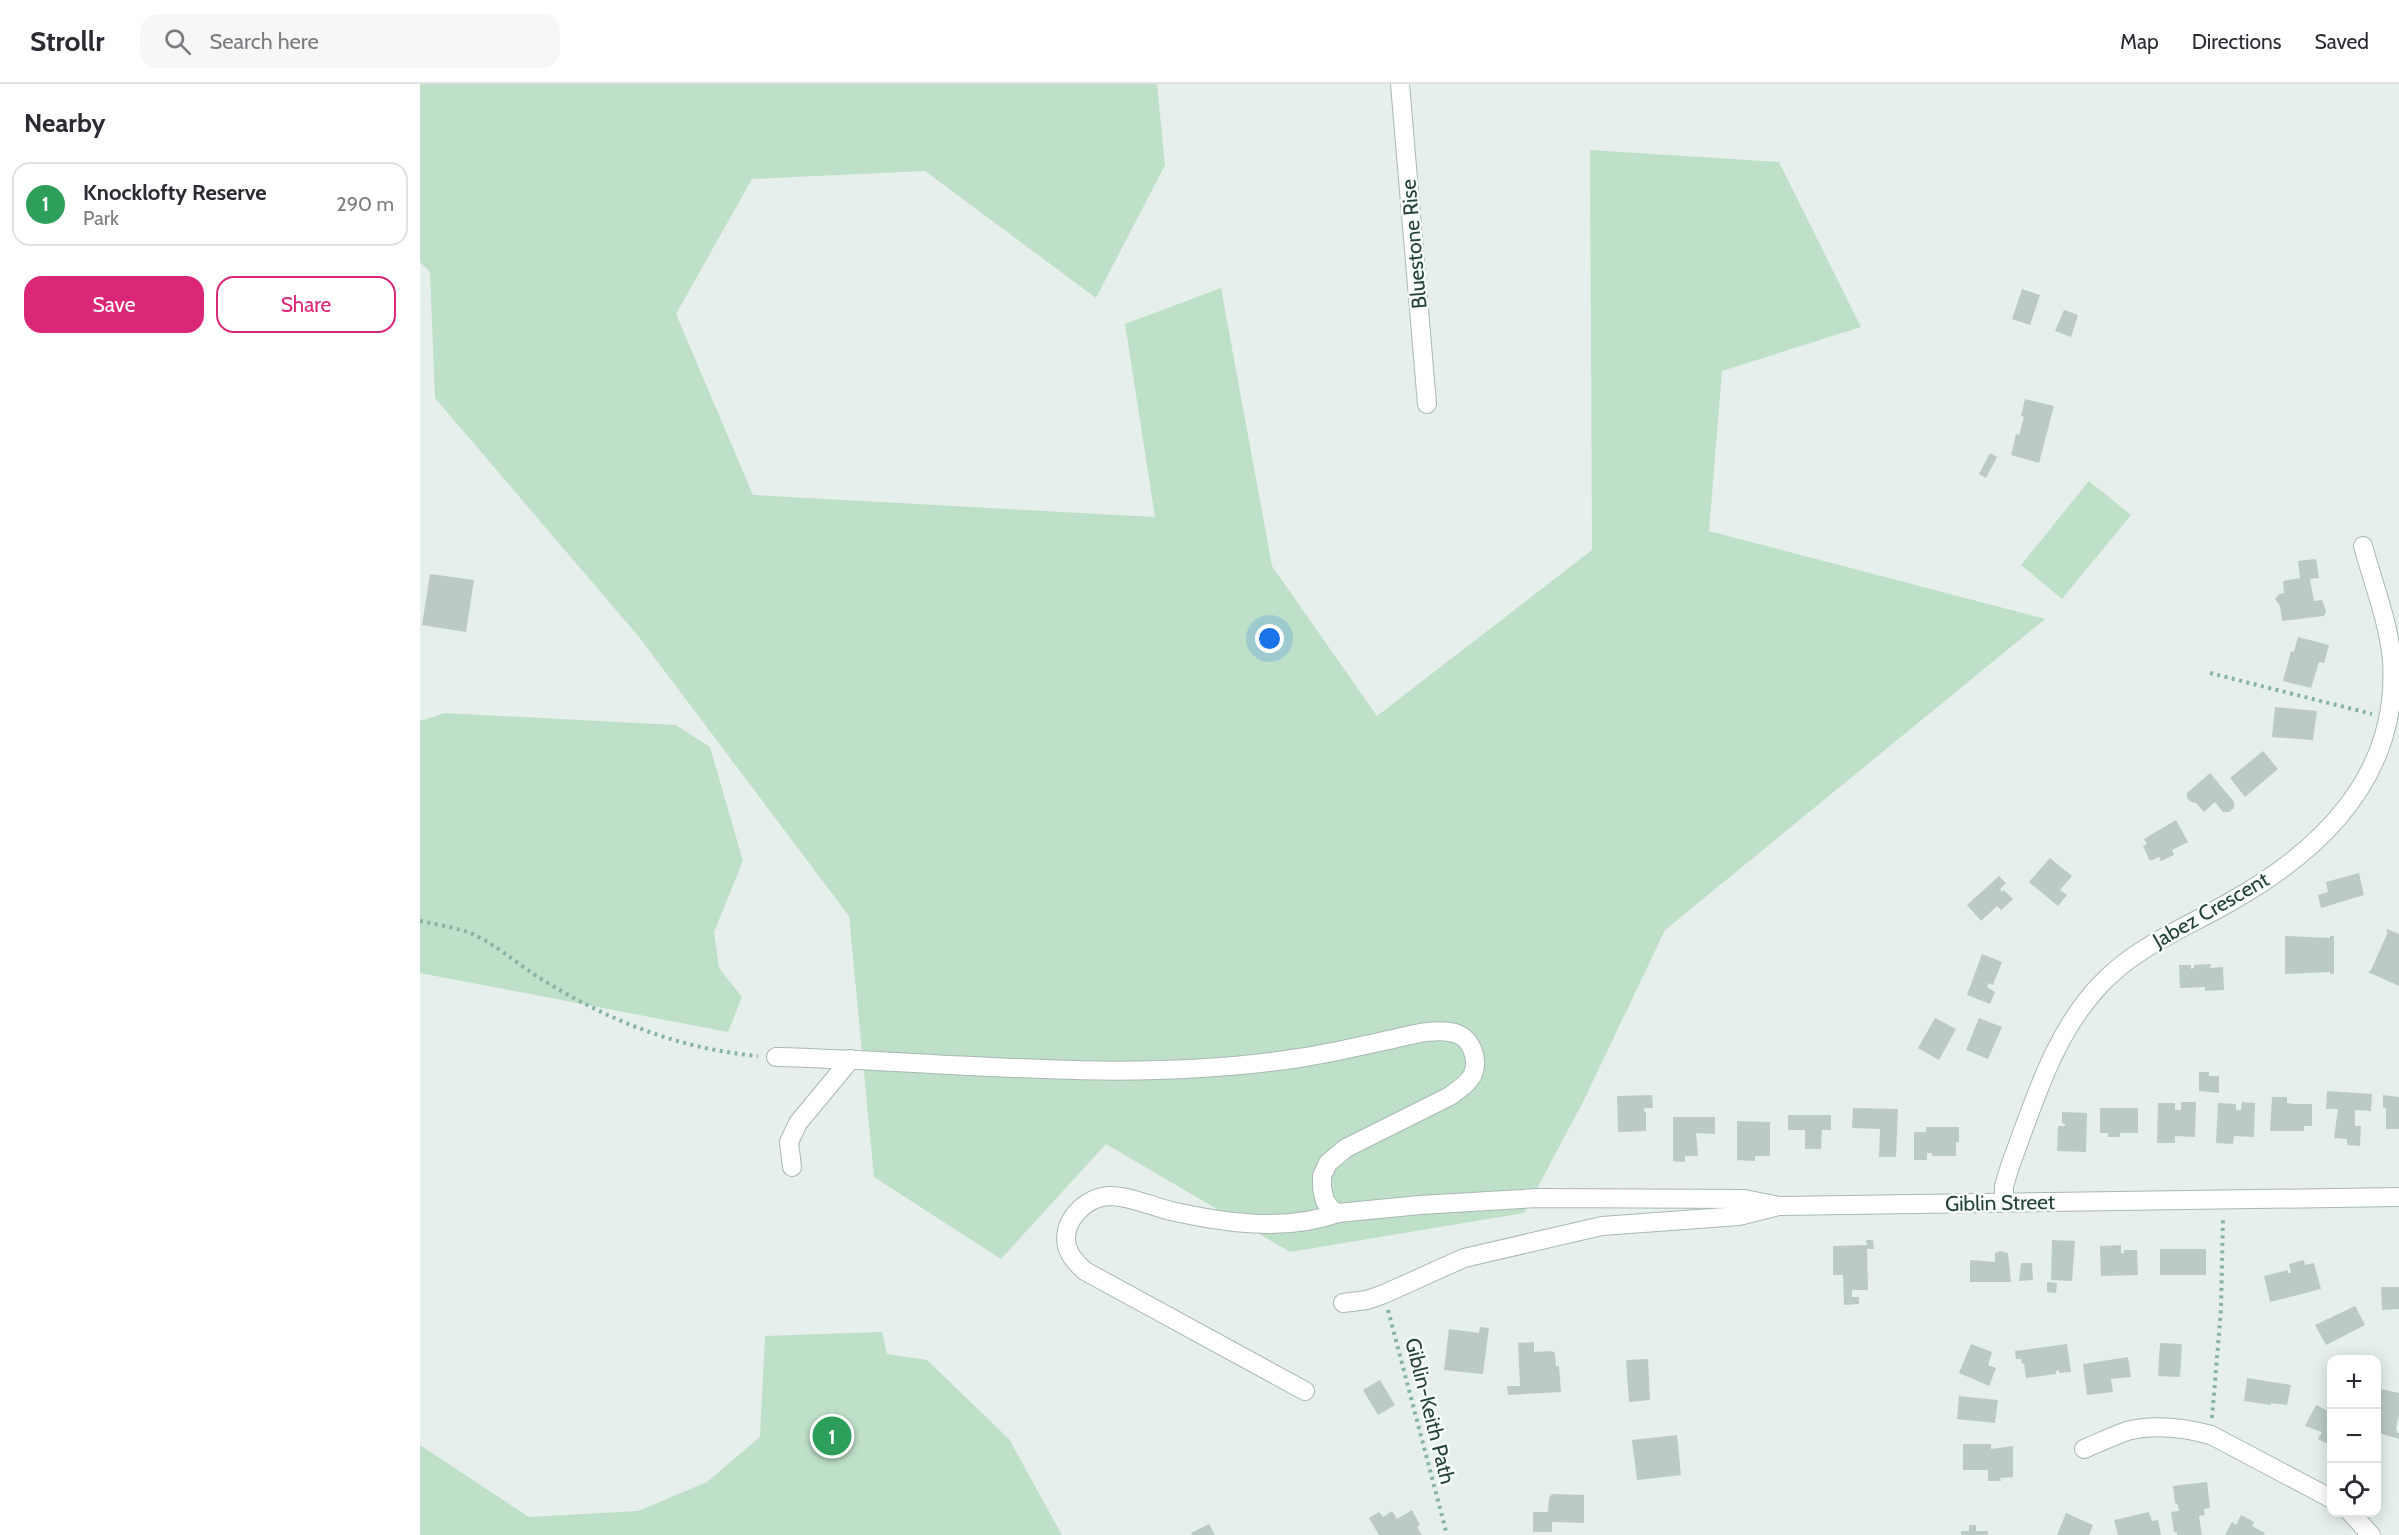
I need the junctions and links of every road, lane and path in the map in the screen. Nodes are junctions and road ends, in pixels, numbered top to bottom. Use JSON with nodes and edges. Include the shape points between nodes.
{"nodes":[{"id":1,"x":1400,"y":84,"type":"edge"},
{"id":2,"x":1428,"y":404,"type":"dead end"},
{"id":3,"x":2363,"y":546,"type":"dead end"},
{"id":4,"x":2210,"y":673,"type":"dead end"},
{"id":5,"x":2390,"y":719,"type":"junction"},
{"id":6,"x":420,"y":921,"type":"edge"},
{"id":7,"x":776,"y":1057,"type":"joint"},
{"id":8,"x":851,"y":1059,"type":"junction"},
{"id":9,"x":792,"y":1167,"type":"dead end"},
{"id":10,"x":2399,"y":1197,"type":"edge"},
{"id":11,"x":2223,"y":1200,"type":"junction"},
{"id":12,"x":2004,"y":1202,"type":"junction"},
{"id":13,"x":1779,"y":1206,"type":"junction"},
{"id":14,"x":1338,"y":1213,"type":"junction"},
{"id":15,"x":1384,"y":1294,"type":"junction"},
{"id":16,"x":1343,"y":1303,"type":"dead end"},
{"id":17,"x":1305,"y":1391,"type":"dead end"},
{"id":18,"x":2211,"y":1435,"type":"junction"},
{"id":19,"x":2084,"y":1449,"type":"dead end"},
{"id":20,"x":2327,"y":1497,"type":"edge"},
{"id":21,"x":2355,"y":1517,"type":"edge"},
{"id":22,"x":1447,"y":1535,"type":"edge"},
{"id":23,"x":2372,"y":1535,"type":"edge"}],
"edges":[{"from":1,"to":2,"type":"street","name":"Bluestone Rise"},
{"from":3,"to":5,"type":"street","name":"Jabez Crescent","via":[[2391,660]]},
{"from":4,"to":5,"type":"path"},
{"from":5,"to":12,"type":"street","name":"Jabez Crescent","via":[[2379,757],[2364,784],[2318,840],[2249,892],[2156,940],[2100,985],[2080,1009],[2060,1039],[2043,1080],[2010,1166]]},
{"from":6,"to":7,"type":"path","via":[[465,932],[488,943],[542,980],[606,1016],[720,1053]]},
{"from":7,"to":8,"type":"street"},
{"from":8,"to":9,"type":"street","via":[[798,1123],[789,1142]]},
{"from":8,"to":14,"type":"street","via":[[981,1067],[1207,1068],[1302,1058],[1437,1031],[1465,1037],[1472,1046],[1474,1060],[1473,1074],[1464,1085],[1450,1096],[1346,1148],[1328,1163],[1322,1188],[1325,1201]]},
{"from":10,"to":11,"type":"street","name":"Giblin Street"},
{"from":11,"to":12,"type":"street","name":"Giblin Street"},
{"from":11,"to":18,"type":"path","via":[[2221,1309]]},
{"from":12,"to":13,"type":"street","name":"Giblin Street"},
{"from":13,"to":14,"type":"street","via":[[1744,1199],[1506,1198]]},
{"from":13,"to":15,"type":"street","name":"Giblin Street","via":[[1739,1216],[1602,1226],[1464,1258]]},
{"from":14,"to":17,"type":"street","via":[[1273,1224],[1230,1221],[1108,1196],[1090,1202],[1075,1214],[1068,1227],[1066,1245],[1073,1260],[1085,1271]]},
{"from":15,"to":16,"type":"street","name":"Giblin Street"},
{"from":15,"to":22,"type":"path","name":"Giblin-Keith Path"},
{"from":18,"to":19,"type":"street","via":[[2173,1428],[2129,1431]]},
{"from":18,"to":20,"type":"street"},
{"from":21,"to":23,"type":"street"}]}
